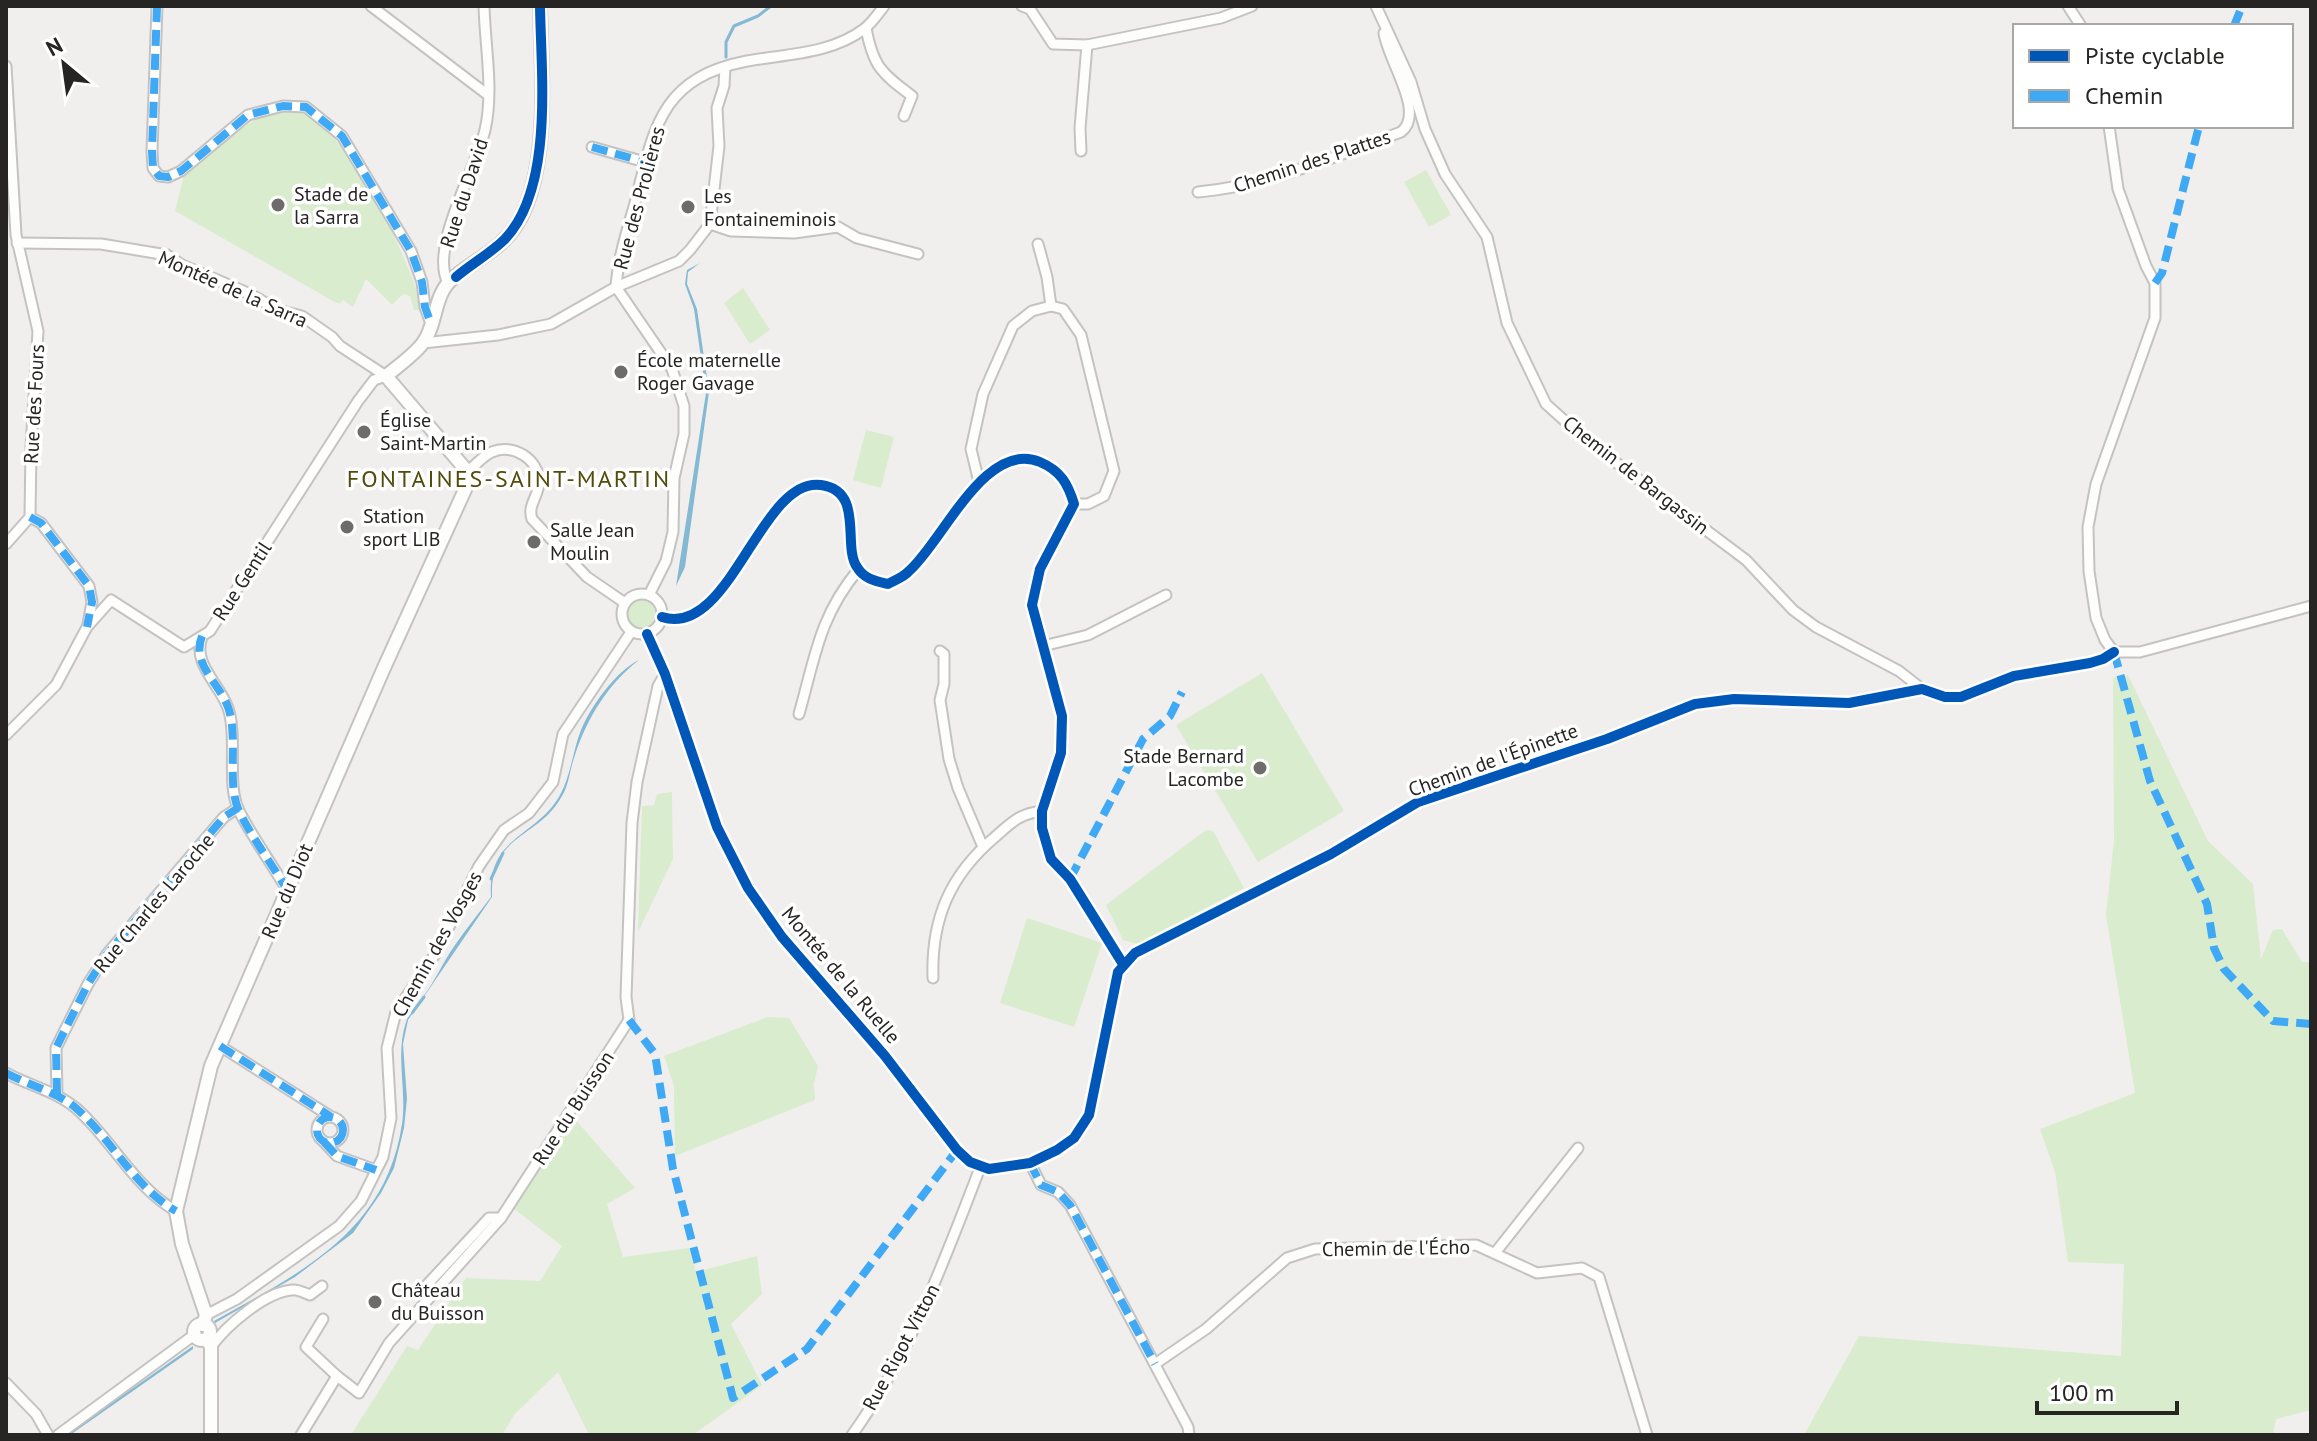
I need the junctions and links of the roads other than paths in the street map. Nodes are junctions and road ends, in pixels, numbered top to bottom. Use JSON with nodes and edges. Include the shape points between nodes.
{"nodes":[{"id":1,"x":157,"y":6,"type":"edge"},
{"id":2,"x":371,"y":6,"type":"edge"},
{"id":3,"x":484,"y":6,"type":"edge"},
{"id":4,"x":540,"y":6,"type":"edge"},
{"id":5,"x":884,"y":6,"type":"edge"},
{"id":6,"x":1022,"y":6,"type":"edge"},
{"id":7,"x":1252,"y":6,"type":"edge"},
{"id":8,"x":1376,"y":6,"type":"edge"},
{"id":9,"x":2068,"y":6,"type":"edge"},
{"id":10,"x":1382,"y":21,"type":"junction"},
{"id":11,"x":2080,"y":24,"type":"edge"},
{"id":12,"x":866,"y":28,"type":"junction"},
{"id":13,"x":1087,"y":45,"type":"junction"},
{"id":14,"x":6,"y":66,"type":"edge"},
{"id":15,"x":725,"y":67,"type":"junction"},
{"id":16,"x":488,"y":95,"type":"junction"},
{"id":17,"x":904,"y":116,"type":"dead end"},
{"id":18,"x":2109,"y":128,"type":"edge"},
{"id":19,"x":592,"y":147,"type":"dead end"},
{"id":20,"x":1081,"y":151,"type":"dead end"},
{"id":21,"x":645,"y":162,"type":"junction"},
{"id":22,"x":1198,"y":192,"type":"dead end"},
{"id":23,"x":710,"y":224,"type":"junction"},
{"id":24,"x":17,"y":243,"type":"junction"},
{"id":25,"x":1038,"y":244,"type":"dead end"},
{"id":26,"x":918,"y":254,"type":"dead end"},
{"id":27,"x":448,"y":283,"type":"junction"},
{"id":28,"x":616,"y":287,"type":"junction"},
{"id":29,"x":1051,"y":306,"type":"junction"},
{"id":30,"x":431,"y":324,"type":"junction"},
{"id":31,"x":423,"y":343,"type":"junction"},
{"id":32,"x":386,"y":376,"type":"junction"},
{"id":33,"x":467,"y":471,"type":"junction"},
{"id":34,"x":979,"y":482,"type":"junction"},
{"id":35,"x":1074,"y":504,"type":"junction"},
{"id":36,"x":30,"y":517,"type":"junction"},
{"id":37,"x":6,"y":544,"type":"edge"},
{"id":38,"x":858,"y":570,"type":"junction"},
{"id":39,"x":649,"y":595,"type":"junction"},
{"id":40,"x":1166,"y":595,"type":"dead end"},
{"id":41,"x":625,"y":603,"type":"junction"},
{"id":42,"x":2311,"y":606,"type":"edge"},
{"id":43,"x":662,"y":617,"type":"junction"},
{"id":44,"x":87,"y":627,"type":"junction"},
{"id":45,"x":631,"y":632,"type":"junction"},
{"id":46,"x":647,"y":634,"type":"junction"},
{"id":47,"x":202,"y":636,"type":"junction"},
{"id":48,"x":1043,"y":646,"type":"junction"},
{"id":49,"x":940,"y":651,"type":"dead end"},
{"id":50,"x":2114,"y":652,"type":"junction"},
{"id":51,"x":665,"y":674,"type":"junction"},
{"id":52,"x":1922,"y":689,"type":"junction"},
{"id":53,"x":799,"y":714,"type":"dead end"},
{"id":54,"x":6,"y":735,"type":"edge"},
{"id":55,"x":238,"y":808,"type":"junction"},
{"id":56,"x":1042,"y":811,"type":"junction"},
{"id":57,"x":983,"y":847,"type":"junction"},
{"id":58,"x":287,"y":890,"type":"junction"},
{"id":59,"x":1123,"y":964,"type":"junction"},
{"id":60,"x":933,"y":978,"type":"dead end"},
{"id":61,"x":220,"y":1046,"type":"junction"},
{"id":62,"x":6,"y":1073,"type":"edge"},
{"id":63,"x":57,"y":1094,"type":"junction"},
{"id":64,"x":330,"y":1116,"type":"junction"},
{"id":65,"x":324,"y":1142,"type":"junction"},
{"id":66,"x":1578,"y":1148,"type":"dead end"},
{"id":67,"x":1030,"y":1163,"type":"junction"},
{"id":68,"x":980,"y":1168,"type":"junction"},
{"id":69,"x":376,"y":1170,"type":"junction"},
{"id":70,"x":176,"y":1211,"type":"junction"},
{"id":71,"x":501,"y":1218,"type":"junction"},
{"id":72,"x":1495,"y":1253,"type":"junction"},
{"id":73,"x":322,"y":1286,"type":"dead end"},
{"id":74,"x":407,"y":1292,"type":"dead end"},
{"id":75,"x":323,"y":1319,"type":"dead end"},
{"id":76,"x":204,"y":1332,"type":"junction"},
{"id":77,"x":1155,"y":1364,"type":"junction"},
{"id":78,"x":337,"y":1376,"type":"junction"},
{"id":79,"x":6,"y":1383,"type":"edge"},
{"id":80,"x":48,"y":1435,"type":"edge"},
{"id":81,"x":58,"y":1435,"type":"edge"},
{"id":82,"x":211,"y":1435,"type":"edge"},
{"id":83,"x":301,"y":1435,"type":"edge"},
{"id":84,"x":852,"y":1435,"type":"edge"},
{"id":85,"x":1189,"y":1435,"type":"edge"},
{"id":86,"x":1647,"y":1435,"type":"edge"}],
"edges":[{"from":1,"to":30,"type":"street","via":[[152,151],[159,176],[181,171],[248,115],[283,106],[306,107],[342,136],[411,251]]},
{"from":2,"to":16,"type":"street"},
{"from":3,"to":16,"type":"street","name":"Rue du David"},
{"from":4,"to":27,"type":"street","via":[[540,137],[529,201],[503,241]]},
{"from":5,"to":12,"type":"street","name":"Rue des Prolières"},
{"from":6,"to":13,"type":"street","via":[[1030,9],[1053,44]]},
{"from":7,"to":13,"type":"street","via":[[1221,18]]},
{"from":8,"to":10,"type":"street","name":"Chemin de Bargassin"},
{"from":9,"to":11,"type":"street"},
{"from":10,"to":22,"type":"street","name":"Chemin des Plattes","via":[[1410,106],[1408,126],[1273,176]]},
{"from":10,"to":52,"type":"street","name":"Chemin de Bargassin","via":[[1445,174],[1487,237],[1507,323],[1546,404],[1746,560],[1793,610]]},
{"from":12,"to":15,"type":"street","name":"Rue des Prolières","via":[[836,45]]},
{"from":12,"to":17,"type":"street","via":[[871,56],[912,96]]},
{"from":13,"to":20,"type":"street"},
{"from":14,"to":24,"type":"street","name":"Rue des Fours"},
{"from":15,"to":21,"type":"street","name":"Rue des Prolières","via":[[694,81],[670,103]]},
{"from":15,"to":23,"type":"street","via":[[717,108],[719,146]]},
{"from":16,"to":27,"type":"street","name":"Rue du David","via":[[485,131],[449,228],[442,266]]},
{"from":18,"to":50,"type":"street","via":[[2118,189],[2155,283],[2155,318],[2096,484],[2088,527],[2096,618]]},
{"from":19,"to":21,"type":"street"},
{"from":21,"to":28,"type":"street","name":"Rue des Prolières"},
{"from":23,"to":26,"type":"street","via":[[731,231],[794,233],[838,227],[857,238]]},
{"from":23,"to":28,"type":"street","via":[[679,261]]},
{"from":24,"to":32,"type":"street","name":"Montée de la Sarra","via":[[101,244],[167,255],[278,310],[302,316]]},
{"from":24,"to":36,"type":"street","name":"Rue des Fours","via":[[38,331]]},
{"from":25,"to":29,"type":"street"},
{"from":27,"to":30,"type":"street"},
{"from":28,"to":31,"type":"street","name":"Rue des Prolières","via":[[551,324]]},
{"from":28,"to":39,"type":"street","via":[[672,369],[684,406],[673,532]]},
{"from":29,"to":34,"type":"street","via":[[1032,311],[1013,326],[983,394],[971,449]]},
{"from":29,"to":35,"type":"street","via":[[1063,309],[1081,335],[1114,471],[1104,496]]},
{"from":30,"to":31,"type":"street"},
{"from":31,"to":32,"type":"street"},
{"from":32,"to":33,"type":"street"},
{"from":32,"to":47,"type":"street","name":"Rue Gentil","via":[[374,380],[358,401]]},
{"from":33,"to":41,"type":"street","via":[[495,450],[514,450],[529,459],[539,484],[530,506],[532,519],[587,577]]},
{"from":33,"to":58,"type":"street","name":"Rue du Diot","via":[[465,494]]},
{"from":34,"to":35,"type":"street","via":[[1008,462],[1032,458],[1067,482]]},
{"from":34,"to":38,"type":"street","via":[[909,572],[888,584],[869,580]]},
{"from":35,"to":48,"type":"street","via":[[1040,569],[1032,605]]},
{"from":36,"to":37,"type":"street"},
{"from":36,"to":44,"type":"street","via":[[41,523],[89,586]]},
{"from":38,"to":43,"type":"street","via":[[848,507],[836,490],[819,484],[794,492],[773,510],[725,586],[692,616]]},
{"from":38,"to":53,"type":"street","via":[[828,613]]},
{"from":39,"to":41,"type":"street","via":[[635,595]]},
{"from":39,"to":43,"type":"street","via":[[659,603]]},
{"from":40,"to":48,"type":"street","via":[[1088,635]]},
{"from":41,"to":45,"type":"street","via":[[621,615]]},
{"from":42,"to":50,"type":"street","name":"Chemin de l'Épinette","via":[[2140,652]]},
{"from":43,"to":46,"type":"street"},
{"from":44,"to":47,"type":"street","name":"Rue Gentil","via":[[111,600],[184,647]]},
{"from":44,"to":54,"type":"street","name":"Rue Gentil","via":[[56,685]]},
{"from":45,"to":46,"type":"street"},
{"from":45,"to":69,"type":"street","name":"Chemin des Vosges","via":[[563,734],[553,782],[529,813],[504,830],[479,866],[436,953],[396,1012],[387,1048],[391,1118]]},
{"from":46,"to":51,"type":"street","name":"Montée de la Ruelle"},
{"from":47,"to":55,"type":"street","via":[[199,658],[229,710]]},
{"from":48,"to":56,"type":"street","via":[[1063,734]]},
{"from":49,"to":57,"type":"street","via":[[940,700],[949,759]]},
{"from":50,"to":52,"type":"street","name":"Chemin de l'Épinette","via":[[2090,663],[2014,676],[1961,697]]},
{"from":51,"to":68,"type":"street","name":"Montée de la Ruelle","via":[[717,827],[748,888],[957,1150]]},
{"from":51,"to":71,"type":"street","name":"Rue du Buisson","via":[[658,686],[632,823],[629,1020]]},
{"from":52,"to":59,"type":"street","name":"Chemin de l'Épinette","via":[[1849,703],[1734,699],[1695,704],[1418,802]]},
{"from":55,"to":58,"type":"street"},
{"from":55,"to":63,"type":"street","name":"Rue Charles Laroche","via":[[224,817],[107,954],[56,1048]]},
{"from":56,"to":57,"type":"street","via":[[1024,813]]},
{"from":56,"to":59,"type":"street","via":[[1051,859],[1070,879]]},
{"from":57,"to":60,"type":"street","via":[[958,874],[946,901],[935,930]]},
{"from":58,"to":61,"type":"street","name":"Rue du Diot"},
{"from":59,"to":67,"type":"street","via":[[1089,1115],[1074,1138]]},
{"from":61,"to":64,"type":"street"},
{"from":61,"to":70,"type":"street","name":"Rue du Diot"},
{"from":62,"to":63,"type":"street"},
{"from":63,"to":70,"type":"street"},
{"from":64,"to":65,"type":"street","via":[[317,1124]]},
{"from":64,"to":65,"type":"street","via":[[341,1123],[342,1135]]},
{"from":65,"to":69,"type":"street","via":[[337,1156]]},
{"from":66,"to":72,"type":"street"},
{"from":67,"to":68,"type":"street"},
{"from":67,"to":77,"type":"street","via":[[1041,1185],[1070,1205]]},
{"from":68,"to":84,"type":"street","name":"Rue Rigot Vitton","via":[[924,1311]]},
{"from":69,"to":76,"type":"street","name":"Chemin des Vosges","via":[[361,1201],[339,1226],[237,1299]]},
{"from":70,"to":76,"type":"street","name":"Rue du Diot"},
{"from":71,"to":74,"type":"street","via":[[489,1218],[424,1288]]},
{"from":71,"to":78,"type":"street","name":"Rue du Buisson","via":[[389,1343],[359,1393]]},
{"from":72,"to":77,"type":"street","name":"Chemin de l'Écho","via":[[1476,1245],[1301,1253],[1287,1258],[1206,1329]]},
{"from":72,"to":86,"type":"street","name":"Chemin de l'Écho","via":[[1537,1273],[1582,1268],[1599,1277]]},
{"from":73,"to":76,"type":"street","via":[[310,1295],[295,1289],[280,1293],[225,1328]]},
{"from":75,"to":78,"type":"street","via":[[306,1347]]},
{"from":76,"to":81,"type":"street"},
{"from":76,"to":82,"type":"street","name":"Rue du Diot"},
{"from":77,"to":85,"type":"street"},
{"from":78,"to":83,"type":"street"},
{"from":79,"to":80,"type":"street"}]}
